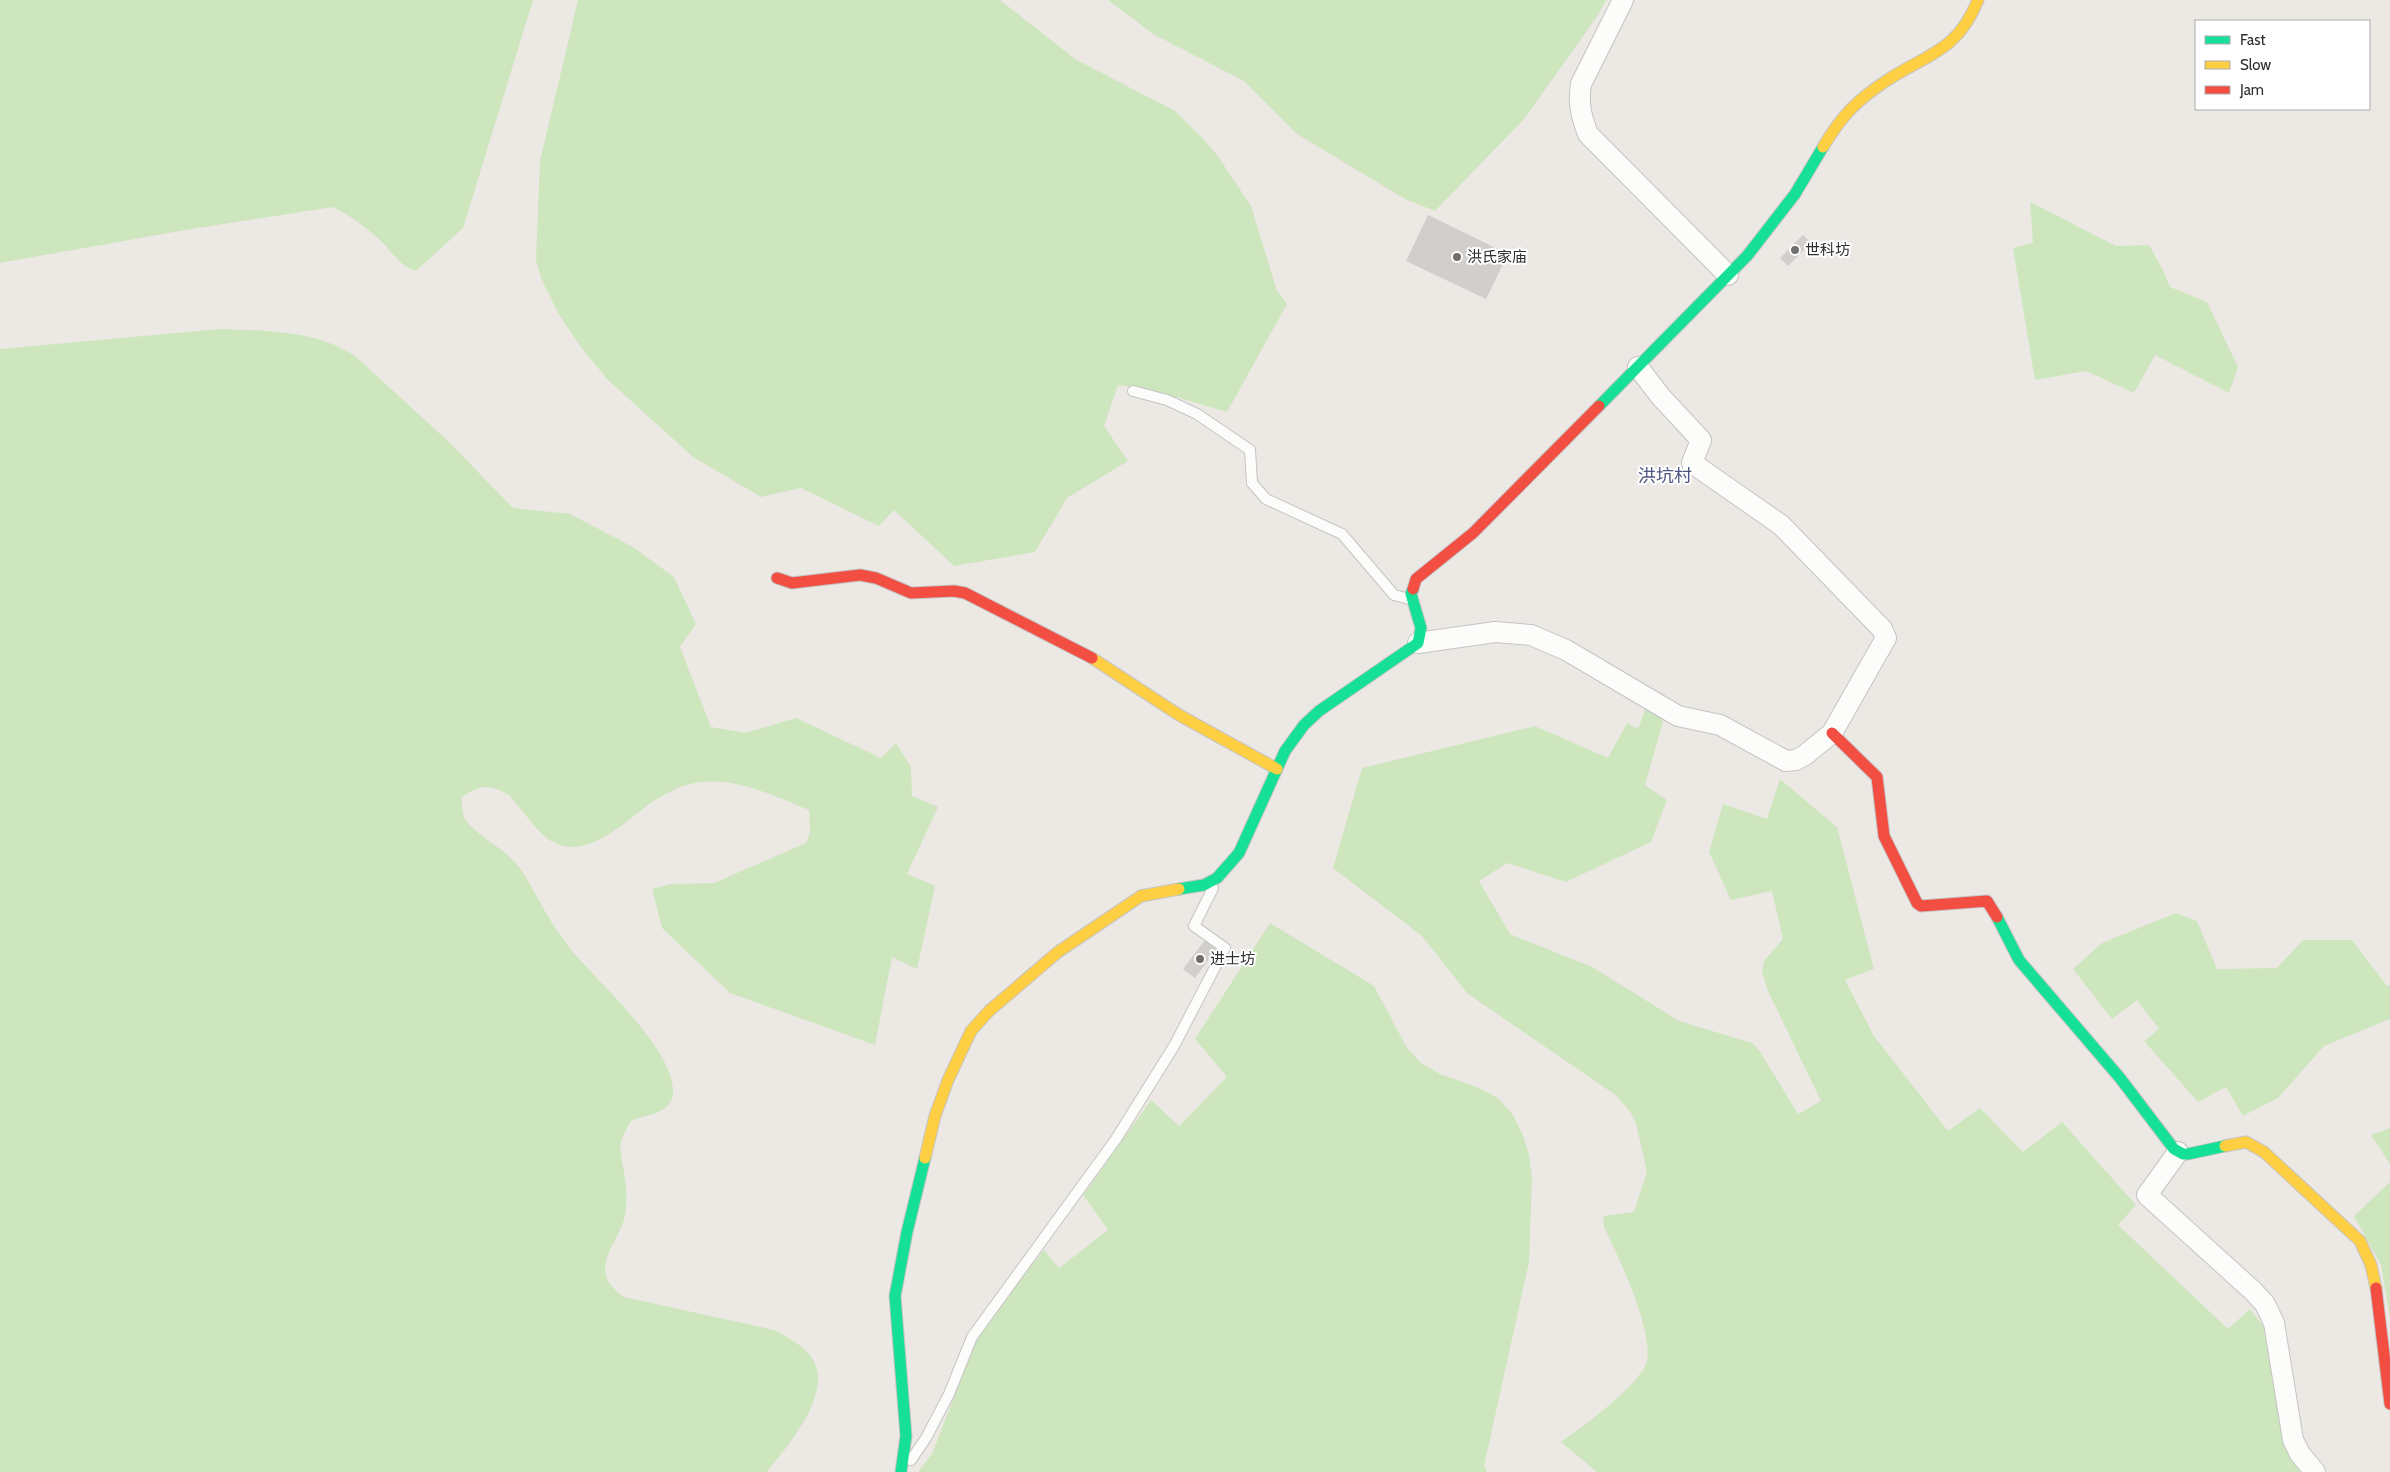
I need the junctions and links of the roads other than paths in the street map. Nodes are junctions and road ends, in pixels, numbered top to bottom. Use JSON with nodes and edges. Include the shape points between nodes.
{"nodes":[{"id":1,"x":1623,"y":0,"type":"edge"},
{"id":2,"x":1978,"y":0,"type":"edge"},
{"id":3,"x":1728,"y":275,"type":"junction"},
{"id":4,"x":1638,"y":367,"type":"junction"},
{"id":5,"x":1133,"y":391,"type":"dead end"},
{"id":6,"x":778,"y":578,"type":"dead end"},
{"id":7,"x":1412,"y":600,"type":"junction"},
{"id":8,"x":1418,"y":643,"type":"junction"},
{"id":9,"x":1832,"y":733,"type":"junction"},
{"id":10,"x":1277,"y":769,"type":"junction"},
{"id":11,"x":1218,"y":878,"type":"junction"},
{"id":12,"x":2178,"y":1152,"type":"junction"},
{"id":13,"x":2390,"y":1404,"type":"edge"},
{"id":14,"x":902,"y":1472,"type":"edge"},
{"id":15,"x":2315,"y":1472,"type":"edge"}],
"edges":[{"from":1,"to":3,"type":"street","via":[[1581,84],[1581,117],[1588,134]]},
{"from":2,"to":3,"type":"street","via":[[1971,17],[1944,47],[1869,92],[1840,119],[1779,216]]},
{"from":3,"to":4,"type":"street"},
{"from":4,"to":7,"type":"street","via":[[1473,533],[1416,579]]},
{"from":4,"to":9,"type":"street","via":[[1701,440],[1692,463],[1781,525],[1882,629],[1886,638]]},
{"from":5,"to":7,"type":"lane","via":[[1167,400],[1198,414],[1250,450],[1252,482],[1266,499],[1342,534],[1394,595]]},
{"from":6,"to":10,"type":"street","via":[[792,583],[860,575],[911,592],[954,591],[965,594],[1105,664],[1179,714]]},
{"from":7,"to":8,"type":"street","via":[[1421,628]]},
{"from":8,"to":9,"type":"street","via":[[1495,632],[1531,636],[1566,650],[1678,716],[1720,725],[1786,761],[1805,755]]},
{"from":8,"to":10,"type":"street","via":[[1304,725],[1285,751]]},
{"from":9,"to":12,"type":"street","via":[[1877,777],[1884,836],[1917,903],[1921,906],[1982,900],[1991,905],[2019,960],[2120,1078]]},
{"from":10,"to":11,"type":"street","via":[[1239,854]]},
{"from":11,"to":14,"type":"lane","via":[[1194,926],[1225,948],[1200,997],[1116,1139],[972,1338],[938,1416]]},
{"from":11,"to":14,"type":"street","via":[[1204,885],[1141,896],[1058,952],[1018,985],[976,1025],[962,1049],[935,1116],[895,1296],[906,1436]]},
{"from":12,"to":13,"type":"street","via":[[2188,1154],[2235,1143],[2251,1144],[2264,1152],[2360,1241],[2375,1281]]},
{"from":12,"to":15,"type":"street","via":[[2147,1195],[2253,1291],[2270,1313],[2293,1440]]}]}
